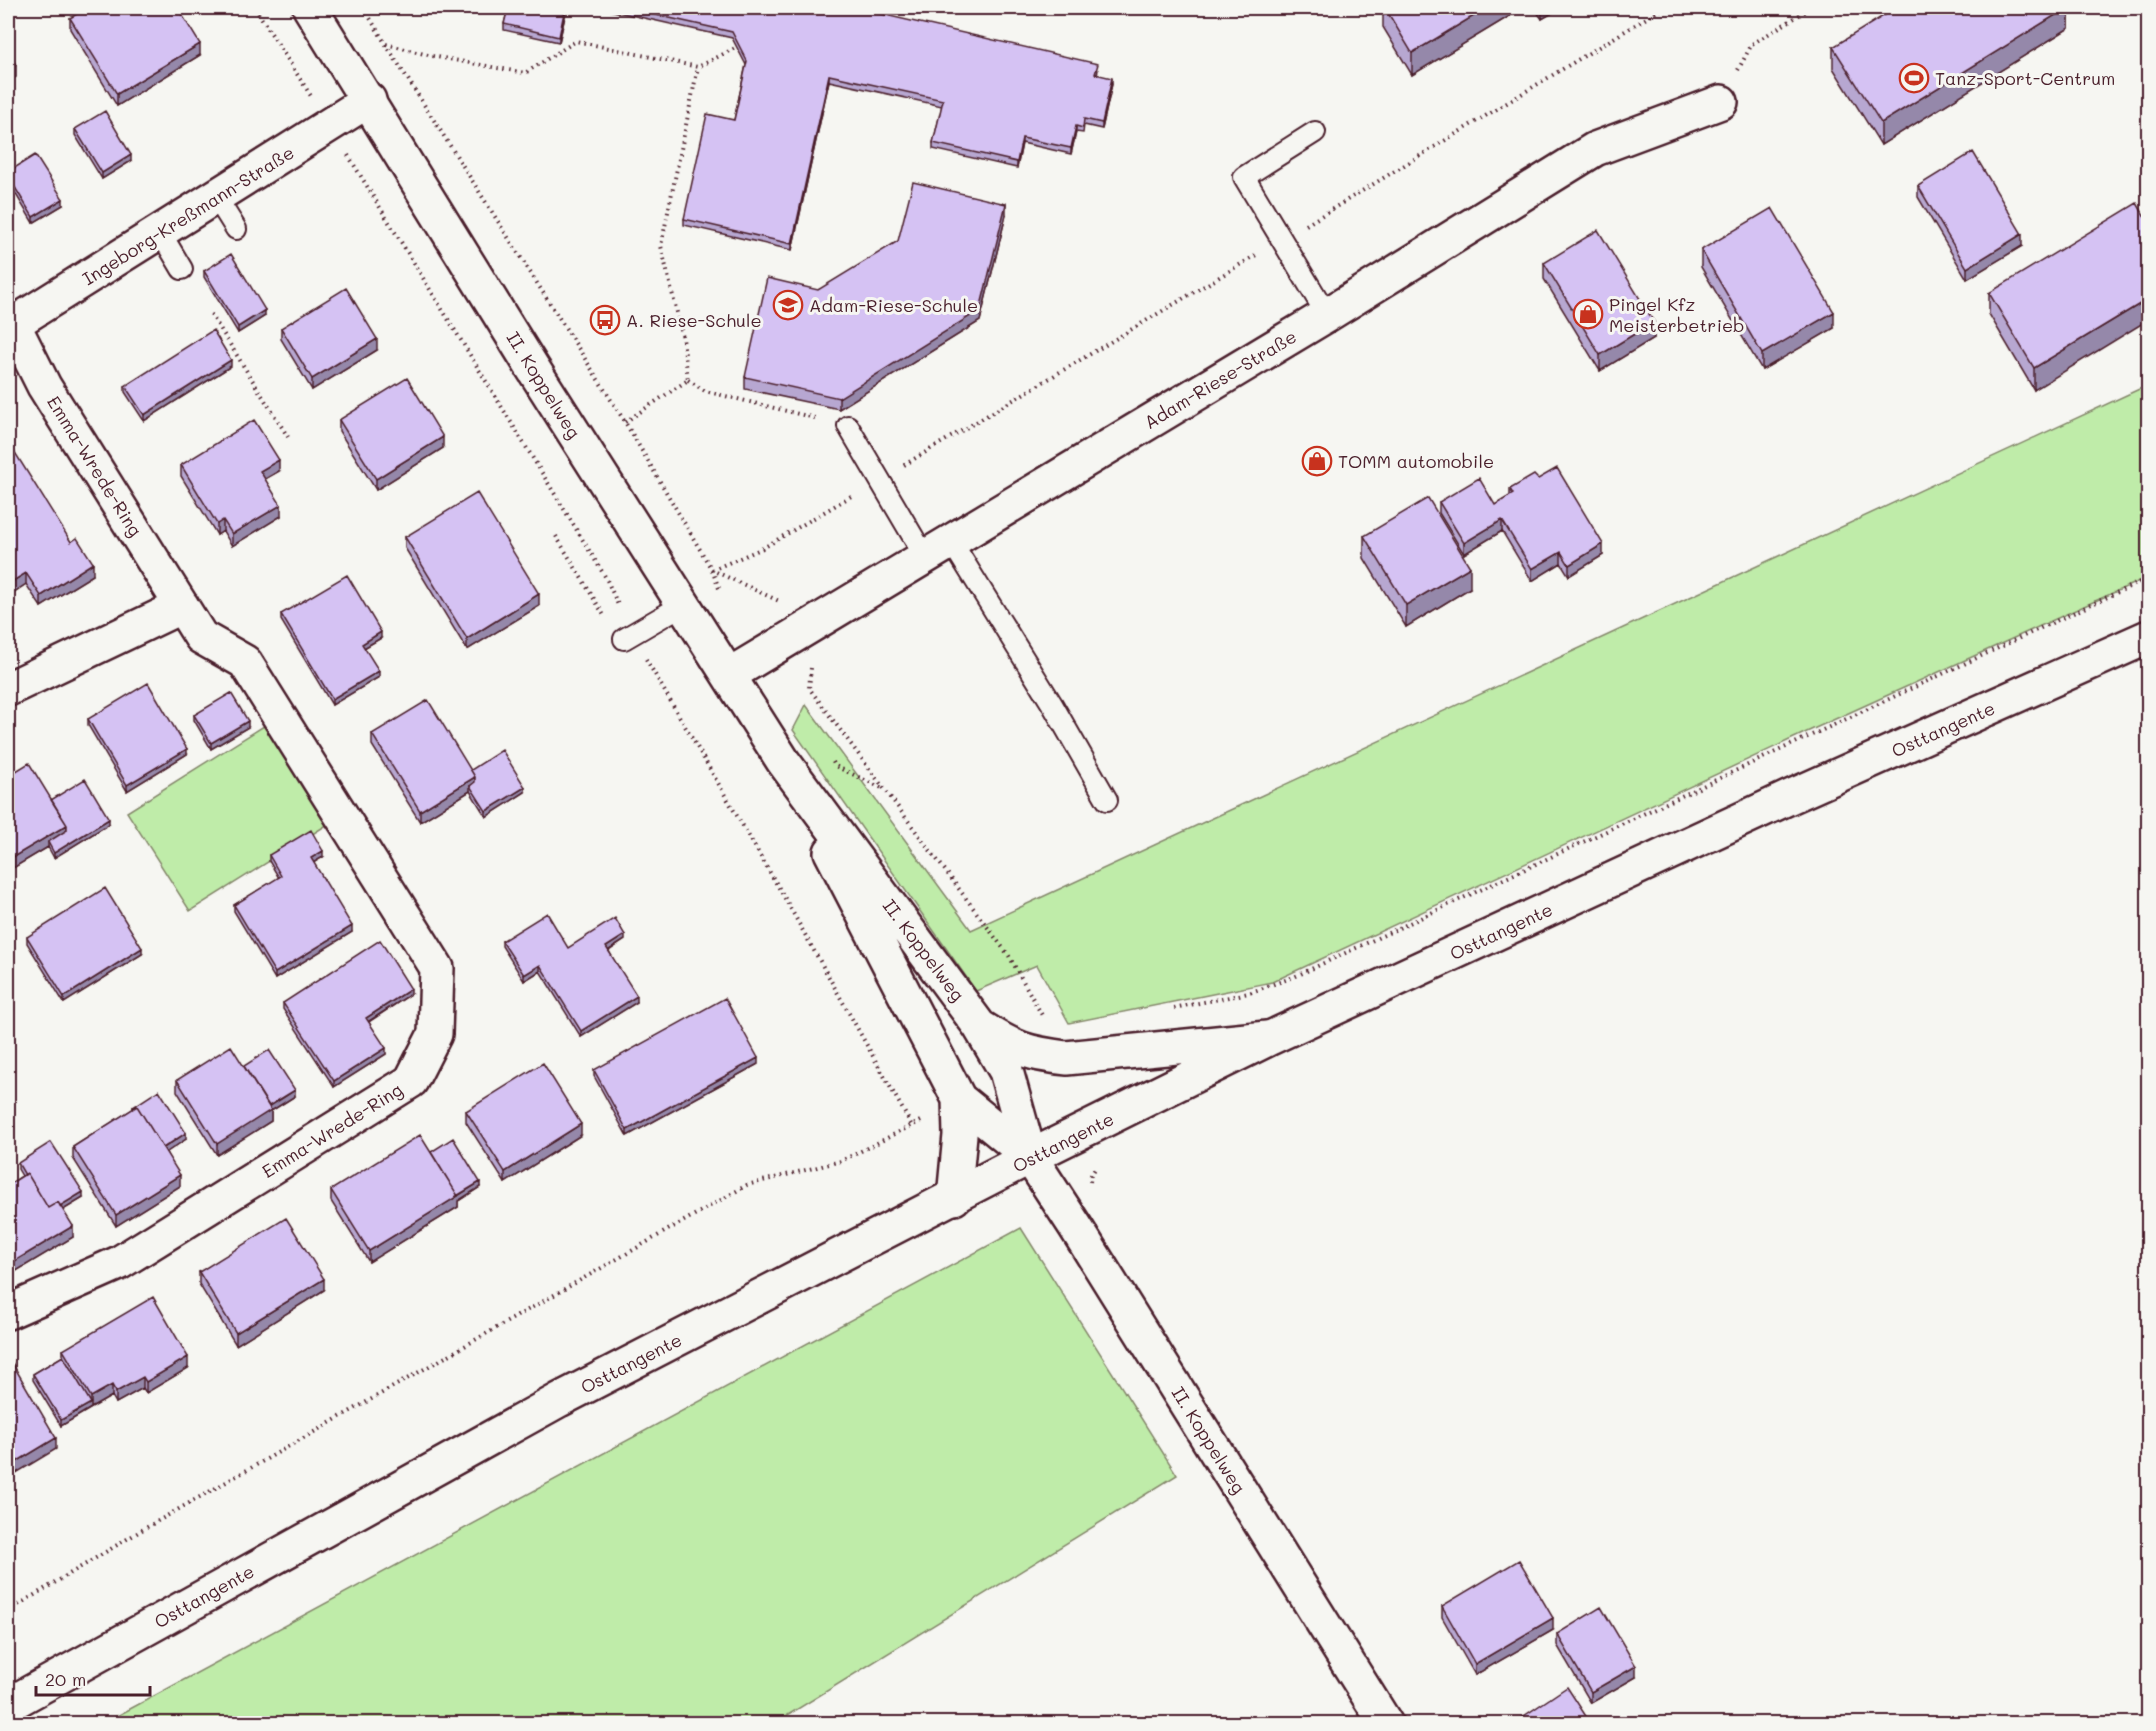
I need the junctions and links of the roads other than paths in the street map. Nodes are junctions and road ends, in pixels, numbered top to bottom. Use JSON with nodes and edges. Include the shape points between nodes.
{"nodes":[{"id":1,"x":310,"y":8,"type":"edge"},
{"id":2,"x":369,"y":100,"type":"junction"},
{"id":3,"x":1721,"y":102,"type":"road end"},
{"id":4,"x":1315,"y":132,"type":"dead end"},
{"id":5,"x":216,"y":197,"type":"junction"},
{"id":6,"x":236,"y":229,"type":"dead end"},
{"id":7,"x":160,"y":232,"type":"junction"},
{"id":8,"x":182,"y":269,"type":"dead end"},
{"id":9,"x":1327,"y":315,"type":"junction"},
{"id":10,"x":10,"y":321,"type":"edge"},
{"id":11,"x":848,"y":426,"type":"road end"},
{"id":12,"x":938,"y":549,"type":"junction"},
{"id":13,"x":678,"y":593,"type":"junction"},
{"id":14,"x":183,"y":606,"type":"junction"},
{"id":15,"x":628,"y":637,"type":"road end"},
{"id":16,"x":2148,"y":637,"type":"edge"},
{"id":17,"x":729,"y":675,"type":"junction"},
{"id":18,"x":8,"y":689,"type":"edge"},
{"id":19,"x":783,"y":761,"type":"junction"},
{"id":20,"x":1107,"y":800,"type":"dead end"},
{"id":21,"x":980,"y":1027,"type":"junction"},
{"id":22,"x":1270,"y":1038,"type":"junction"},
{"id":23,"x":959,"y":1099,"type":"junction"},
{"id":24,"x":1030,"y":1157,"type":"junction"},
{"id":25,"x":954,"y":1198,"type":"junction"},
{"id":26,"x":8,"y":1312,"type":"edge"},
{"id":27,"x":8,"y":1705,"type":"edge"},
{"id":28,"x":1386,"y":1724,"type":"edge"}],
"edges":[{"from":1,"to":2,"type":"street","name":"II. Koppelweg"},
{"from":2,"to":5,"type":"street","name":"Ingeborg-Kreßmann-Straße"},
{"from":2,"to":13,"type":"street","name":"II. Koppelweg","via":[[532,367]]},
{"from":3,"to":9,"type":"street","name":"Adam-Riese-Straße","via":[[1595,149]]},
{"from":4,"to":9,"type":"lane","via":[[1244,177]]},
{"from":5,"to":6,"type":"lane"},
{"from":5,"to":7,"type":"street","name":"Ingeborg-Kreßmann-Straße"},
{"from":7,"to":8,"type":"lane"},
{"from":7,"to":10,"type":"street","name":"Ingeborg-Kreßmann-Straße"},
{"from":9,"to":12,"type":"street","name":"Adam-Riese-Straße"},
{"from":10,"to":14,"type":"street","name":"Emma-Wrede-Ring","via":[[44,386]]},
{"from":11,"to":12,"type":"lane","via":[[880,479]]},
{"from":12,"to":17,"type":"street","name":"Adam-Riese-Straße"},
{"from":12,"to":20,"type":"lane","via":[[1052,704]]},
{"from":13,"to":15,"type":"lane"},
{"from":13,"to":17,"type":"street","name":"II. Koppelweg"},
{"from":14,"to":18,"type":"street"},
{"from":14,"to":26,"type":"street","name":"Emma-Wrede-Ring","via":[[201,637],[246,662],[437,968],[435,1034],[411,1081],[119,1263]]},
{"from":16,"to":22,"type":"street","name":"Osttangente","via":[[1792,796]]},
{"from":17,"to":19,"type":"street","name":"II. Koppelweg"},
{"from":19,"to":21,"type":"street","name":"II. Koppelweg"},
{"from":19,"to":23,"type":"street","name":"II. Koppelweg"},
{"from":21,"to":22,"type":"street","via":[[1012,1047],[1066,1058]]},
{"from":21,"to":24,"type":"street","name":"II. Koppelweg","via":[[1006,1071]]},
{"from":22,"to":24,"type":"street","name":"Osttangente"},
{"from":23,"to":24,"type":"street","name":"II. Koppelweg"},
{"from":23,"to":25,"type":"street","name":"II. Koppelweg"},
{"from":24,"to":25,"type":"street","name":"Osttangente"},
{"from":24,"to":28,"type":"street","name":"II. Koppelweg"},
{"from":25,"to":27,"type":"street","name":"Osttangente","via":[[559,1400]]}]}
